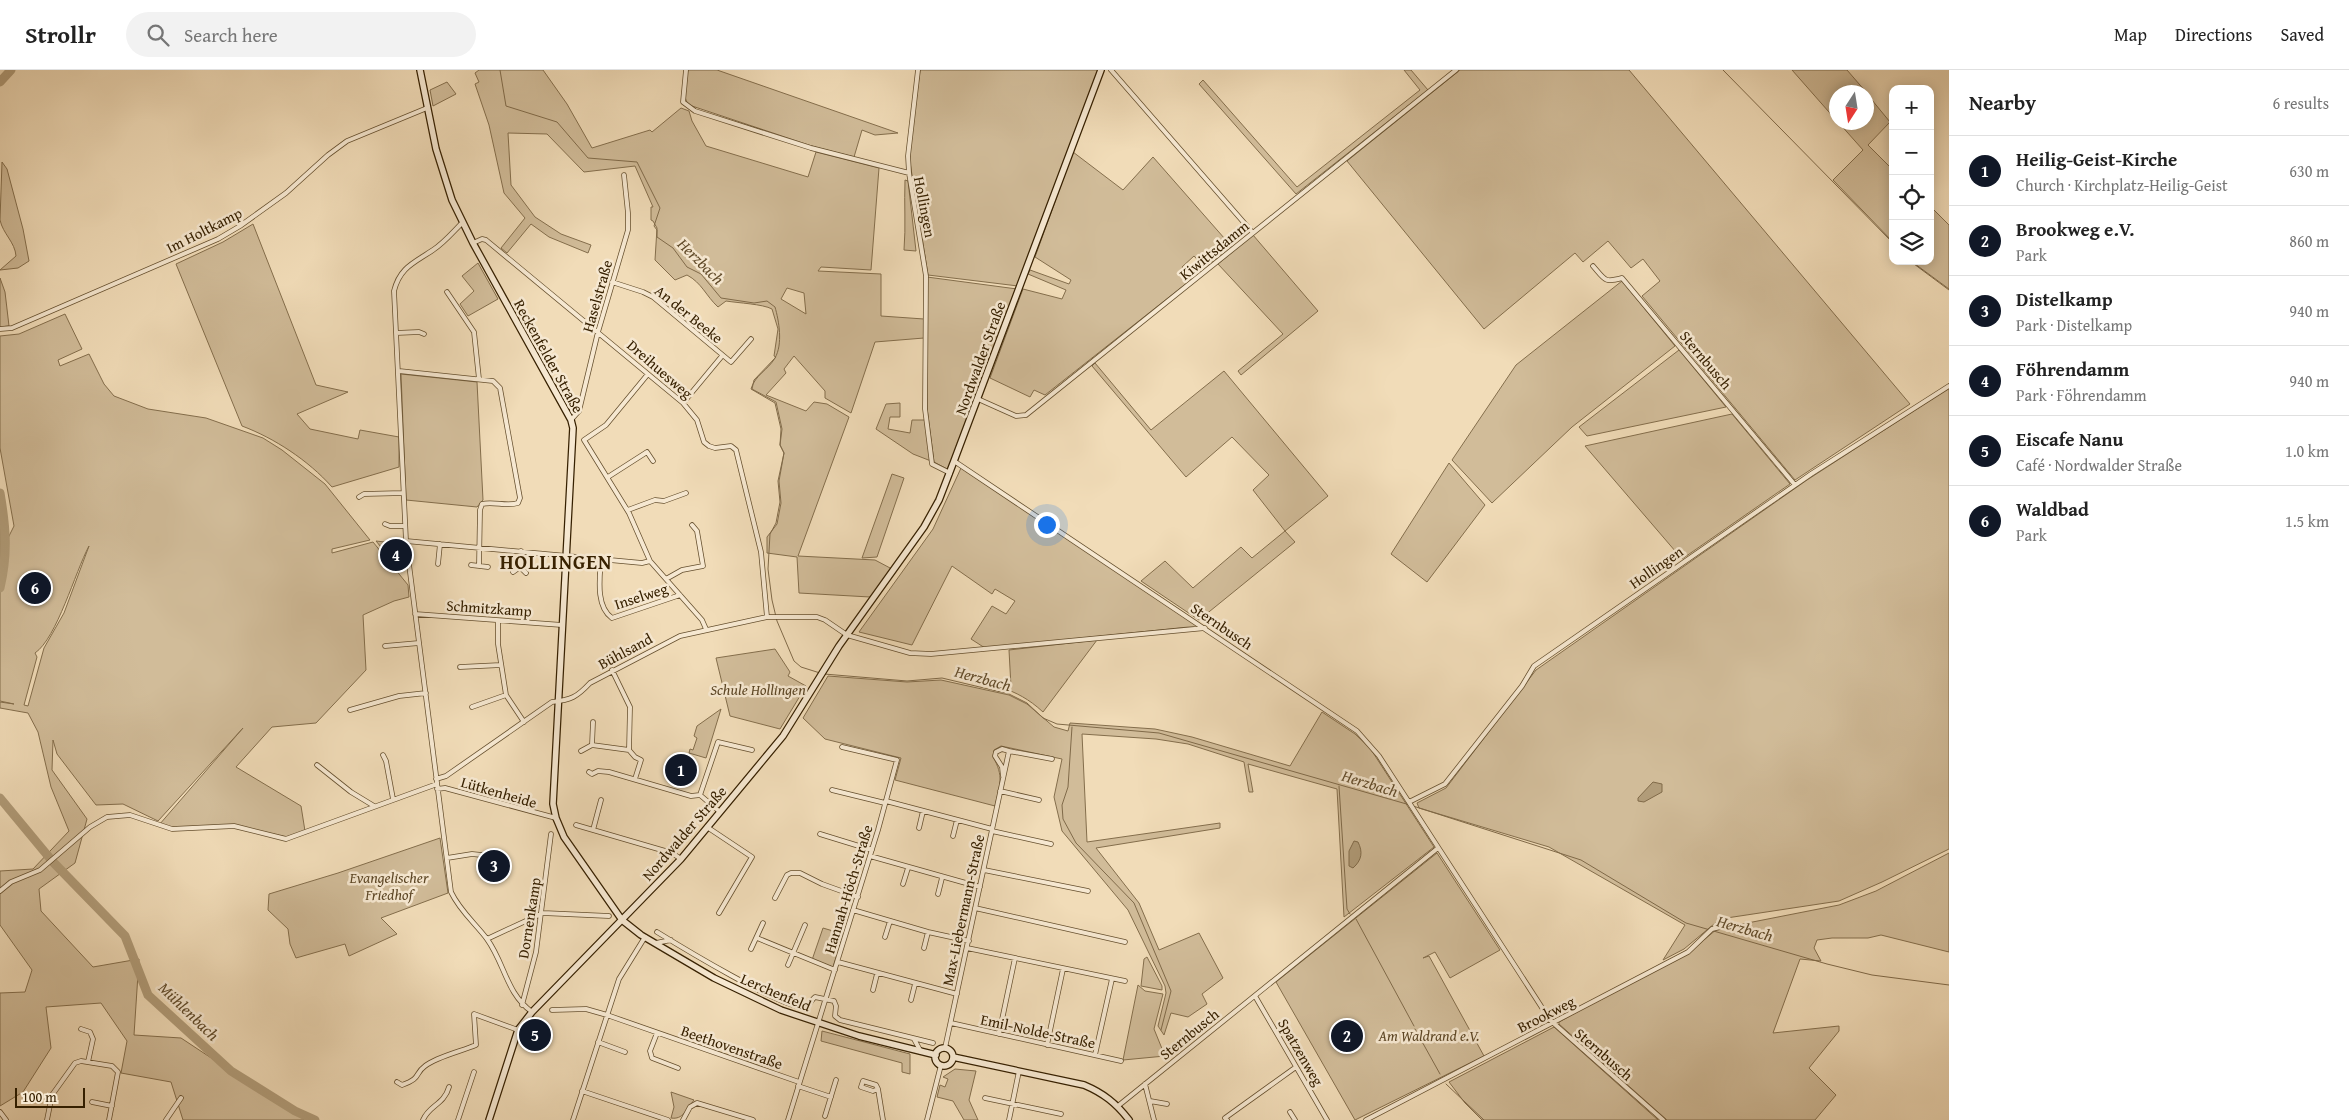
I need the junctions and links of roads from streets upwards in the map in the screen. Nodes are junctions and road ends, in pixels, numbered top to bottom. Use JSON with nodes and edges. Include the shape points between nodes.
{"nodes":[{"id":1,"x":420,"y":70,"type":"edge"},
{"id":2,"x":686,"y":70,"type":"edge"},
{"id":3,"x":918,"y":70,"type":"edge"},
{"id":4,"x":1100,"y":70,"type":"edge"},
{"id":5,"x":1111,"y":70,"type":"edge"},
{"id":6,"x":1456,"y":70,"type":"edge"},
{"id":7,"x":427,"y":108,"type":"junction"},
{"id":8,"x":909,"y":173,"type":"junction"},
{"id":9,"x":624,"y":175,"type":"dead end"},
{"id":10,"x":462,"y":223,"type":"junction"},
{"id":11,"x":1253,"y":233,"type":"junction"},
{"id":12,"x":473,"y":243,"type":"junction"},
{"id":13,"x":1594,"y":266,"type":"dead end"},
{"id":14,"x":612,"y":282,"type":"junction"},
{"id":15,"x":447,"y":292,"type":"dead end"},
{"id":16,"x":0,"y":330,"type":"edge"},
{"id":17,"x":598,"y":332,"type":"junction"},
{"id":18,"x":396,"y":333,"type":"junction"},
{"id":19,"x":424,"y":334,"type":"dead end"},
{"id":20,"x":751,"y":339,"type":"dead end"},
{"id":21,"x":722,"y":356,"type":"junction"},
{"id":22,"x":399,"y":371,"type":"junction"},
{"id":23,"x":648,"y":374,"type":"junction"},
{"id":24,"x":479,"y":379,"type":"junction"},
{"id":25,"x":1949,"y":386,"type":"edge"},
{"id":26,"x":978,"y":399,"type":"junction"},
{"id":27,"x":683,"y":403,"type":"junction"},
{"id":28,"x":571,"y":420,"type":"junction"},
{"id":29,"x":653,"y":461,"type":"dead end"},
{"id":30,"x":954,"y":461,"type":"junction"},
{"id":31,"x":950,"y":473,"type":"junction"},
{"id":32,"x":608,"y":477,"type":"junction"},
{"id":33,"x":1795,"y":485,"type":"junction"},
{"id":34,"x":403,"y":493,"type":"junction"},
{"id":35,"x":686,"y":493,"type":"dead end"},
{"id":36,"x":359,"y":497,"type":"dead end"},
{"id":37,"x":628,"y":510,"type":"junction"},
{"id":38,"x":385,"y":524,"type":"dead end"},
{"id":39,"x":692,"y":525,"type":"dead end"},
{"id":40,"x":405,"y":526,"type":"junction"},
{"id":41,"x":406,"y":541,"type":"junction"},
{"id":42,"x":440,"y":544,"type":"junction"},
{"id":43,"x":481,"y":547,"type":"junction"},
{"id":44,"x":521,"y":551,"type":"junction"},
{"id":45,"x":566,"y":556,"type":"junction"},
{"id":46,"x":601,"y":558,"type":"junction"},
{"id":47,"x":650,"y":561,"type":"junction"},
{"id":48,"x":438,"y":564,"type":"dead end"},
{"id":49,"x":471,"y":565,"type":"dead end"},
{"id":50,"x":479,"y":566,"type":"junction"},
{"id":51,"x":488,"y":566,"type":"dead end"},
{"id":52,"x":520,"y":566,"type":"junction"},
{"id":53,"x":512,"y":572,"type":"dead end"},
{"id":54,"x":526,"y":573,"type":"dead end"},
{"id":55,"x":666,"y":579,"type":"junction"},
{"id":56,"x":680,"y":595,"type":"junction"},
{"id":57,"x":414,"y":614,"type":"junction"},
{"id":58,"x":767,"y":617,"type":"junction"},
{"id":59,"x":498,"y":620,"type":"junction"},
{"id":60,"x":562,"y":625,"type":"junction"},
{"id":61,"x":1205,"y":628,"type":"junction"},
{"id":62,"x":706,"y":629,"type":"junction"},
{"id":63,"x":847,"y":635,"type":"junction"},
{"id":64,"x":419,"y":642,"type":"junction"},
{"id":65,"x":385,"y":646,"type":"dead end"},
{"id":66,"x":501,"y":665,"type":"junction"},
{"id":67,"x":460,"y":667,"type":"dead end"},
{"id":68,"x":612,"y":670,"type":"junction"},
{"id":69,"x":426,"y":693,"type":"junction"},
{"id":70,"x":506,"y":695,"type":"junction"},
{"id":71,"x":558,"y":702,"type":"junction"},
{"id":72,"x":472,"y":707,"type":"dead end"},
{"id":73,"x":350,"y":710,"type":"dead end"},
{"id":74,"x":524,"y":722,"type":"junction"},
{"id":75,"x":593,"y":722,"type":"dead end"},
{"id":76,"x":592,"y":745,"type":"junction"},
{"id":77,"x":842,"y":747,"type":"dead end"},
{"id":78,"x":629,"y":750,"type":"junction"},
{"id":79,"x":752,"y":750,"type":"dead end"},
{"id":80,"x":581,"y":751,"type":"dead end"},
{"id":81,"x":1009,"y":751,"type":"junction"},
{"id":82,"x":383,"y":755,"type":"dead end"},
{"id":83,"x":1052,"y":759,"type":"dead end"},
{"id":84,"x":317,"y":765,"type":"dead end"},
{"id":85,"x":589,"y":772,"type":"dead end"},
{"id":86,"x":1004,"y":776,"type":"junction"},
{"id":87,"x":635,"y":779,"type":"junction"},
{"id":88,"x":437,"y":784,"type":"junction"},
{"id":89,"x":832,"y":790,"type":"dead end"},
{"id":90,"x":1000,"y":791,"type":"junction"},
{"id":91,"x":700,"y":795,"type":"junction"},
{"id":92,"x":393,"y":799,"type":"junction"},
{"id":93,"x":601,"y":800,"type":"dead end"},
{"id":94,"x":1039,"y":800,"type":"dead end"},
{"id":95,"x":886,"y":802,"type":"junction"},
{"id":96,"x":1410,"y":802,"type":"junction"},
{"id":97,"x":374,"y":806,"type":"junction"},
{"id":98,"x":923,"y":811,"type":"junction"},
{"id":99,"x":720,"y":812,"type":"junction"},
{"id":100,"x":556,"y":818,"type":"junction"},
{"id":101,"x":957,"y":820,"type":"junction"},
{"id":102,"x":576,"y":825,"type":"dead end"},
{"id":103,"x":707,"y":828,"type":"junction"},
{"id":104,"x":919,"y":828,"type":"dead end"},
{"id":105,"x":593,"y":830,"type":"junction"},
{"id":106,"x":992,"y":830,"type":"junction"},
{"id":107,"x":551,"y":834,"type":"dead end"},
{"id":108,"x":820,"y":834,"type":"dead end"},
{"id":109,"x":953,"y":836,"type":"dead end"},
{"id":110,"x":1051,"y":844,"type":"dead end"},
{"id":111,"x":1438,"y":848,"type":"junction"},
{"id":112,"x":872,"y":850,"type":"junction"},
{"id":113,"x":486,"y":856,"type":"junction"},
{"id":114,"x":870,"y":856,"type":"junction"},
{"id":115,"x":501,"y":857,"type":"dead end"},
{"id":116,"x":446,"y":858,"type":"junction"},
{"id":117,"x":681,"y":859,"type":"junction"},
{"id":118,"x":908,"y":868,"type":"junction"},
{"id":119,"x":984,"y":870,"type":"junction"},
{"id":120,"x":942,"y":878,"type":"junction"},
{"id":121,"x":489,"y":879,"type":"dead end"},
{"id":122,"x":903,"y":884,"type":"dead end"},
{"id":123,"x":980,"y":887,"type":"junction"},
{"id":124,"x":0,"y":891,"type":"edge"},
{"id":125,"x":1088,"y":891,"type":"dead end"},
{"id":126,"x":938,"y":894,"type":"dead end"},
{"id":127,"x":858,"y":897,"type":"junction"},
{"id":128,"x":775,"y":898,"type":"dead end"},
{"id":129,"x":976,"y":908,"type":"junction"},
{"id":130,"x":854,"y":910,"type":"junction"},
{"id":131,"x":719,"y":913,"type":"dead end"},
{"id":132,"x":543,"y":914,"type":"junction"},
{"id":133,"x":610,"y":916,"type":"dead end"},
{"id":134,"x":622,"y":920,"type":"junction"},
{"id":135,"x":890,"y":921,"type":"junction"},
{"id":136,"x":763,"y":923,"type":"dead end"},
{"id":137,"x":805,"y":924,"type":"dead end"},
{"id":138,"x":1732,"y":924,"type":"dead end"},
{"id":139,"x":657,"y":932,"type":"dead end"},
{"id":140,"x":928,"y":932,"type":"junction"},
{"id":141,"x":645,"y":937,"type":"junction"},
{"id":142,"x":885,"y":937,"type":"dead end"},
{"id":143,"x":757,"y":938,"type":"junction"},
{"id":144,"x":487,"y":939,"type":"junction"},
{"id":145,"x":670,"y":940,"type":"junction"},
{"id":146,"x":968,"y":941,"type":"junction"},
{"id":147,"x":1125,"y":942,"type":"dead end"},
{"id":148,"x":655,"y":943,"type":"junction"},
{"id":149,"x":924,"y":948,"type":"dead end"},
{"id":150,"x":967,"y":948,"type":"junction"},
{"id":151,"x":751,"y":949,"type":"dead end"},
{"id":152,"x":793,"y":954,"type":"junction"},
{"id":153,"x":1015,"y":958,"type":"junction"},
{"id":154,"x":838,"y":962,"type":"junction"},
{"id":155,"x":788,"y":965,"type":"dead end"},
{"id":156,"x":1064,"y":969,"type":"junction"},
{"id":157,"x":835,"y":970,"type":"junction"},
{"id":158,"x":877,"y":974,"type":"junction"},
{"id":159,"x":1112,"y":979,"type":"junction"},
{"id":160,"x":1125,"y":981,"type":"dead end"},
{"id":161,"x":915,"y":984,"type":"junction"},
{"id":162,"x":873,"y":990,"type":"dead end"},
{"id":163,"x":957,"y":994,"type":"junction"},
{"id":164,"x":1255,"y":996,"type":"junction"},
{"id":165,"x":826,"y":998,"type":"junction"},
{"id":166,"x":911,"y":1000,"type":"dead end"},
{"id":167,"x":522,"y":1005,"type":"junction"},
{"id":168,"x":552,"y":1010,"type":"dead end"},
{"id":169,"x":532,"y":1012,"type":"junction"},
{"id":170,"x":607,"y":1014,"type":"junction"},
{"id":171,"x":818,"y":1023,"type":"junction"},
{"id":172,"x":951,"y":1023,"type":"junction"},
{"id":173,"x":1553,"y":1023,"type":"junction"},
{"id":174,"x":81,"y":1029,"type":"dead end"},
{"id":175,"x":518,"y":1030,"type":"junction"},
{"id":176,"x":656,"y":1033,"type":"junction"},
{"id":177,"x":999,"y":1034,"type":"junction"},
{"id":178,"x":914,"y":1039,"type":"junction"},
{"id":179,"x":598,"y":1042,"type":"junction"},
{"id":180,"x":933,"y":1043,"type":"dead end"},
{"id":181,"x":1047,"y":1045,"type":"junction"},
{"id":182,"x":945,"y":1048,"type":"junction"},
{"id":183,"x":625,"y":1052,"type":"dead end"},
{"id":184,"x":921,"y":1052,"type":"junction"},
{"id":185,"x":1095,"y":1055,"type":"junction"},
{"id":186,"x":936,"y":1056,"type":"junction"},
{"id":187,"x":953,"y":1057,"type":"junction"},
{"id":188,"x":1121,"y":1061,"type":"dead end"},
{"id":189,"x":88,"y":1062,"type":"junction"},
{"id":190,"x":941,"y":1065,"type":"junction"},
{"id":191,"x":1296,"y":1067,"type":"junction"},
{"id":192,"x":678,"y":1068,"type":"dead end"},
{"id":193,"x":1019,"y":1071,"type":"junction"},
{"id":194,"x":474,"y":1072,"type":"dead end"},
{"id":195,"x":836,"y":1080,"type":"dead end"},
{"id":196,"x":397,"y":1082,"type":"dead end"},
{"id":197,"x":799,"y":1084,"type":"junction"},
{"id":198,"x":1145,"y":1084,"type":"junction"},
{"id":199,"x":449,"y":1088,"type":"dead end"},
{"id":200,"x":878,"y":1089,"type":"dead end"},
{"id":201,"x":582,"y":1091,"type":"junction"},
{"id":202,"x":832,"y":1097,"type":"junction"},
{"id":203,"x":182,"y":1098,"type":"dead end"},
{"id":204,"x":985,"y":1098,"type":"dead end"},
{"id":205,"x":1150,"y":1101,"type":"junction"},
{"id":206,"x":92,"y":1102,"type":"dead end"},
{"id":207,"x":1012,"y":1103,"type":"junction"},
{"id":208,"x":1167,"y":1104,"type":"dead end"},
{"id":209,"x":112,"y":1106,"type":"junction"},
{"id":210,"x":1118,"y":1106,"type":"junction"},
{"id":211,"x":0,"y":1112,"type":"edge"},
{"id":212,"x":1290,"y":1112,"type":"dead end"},
{"id":213,"x":1062,"y":1114,"type":"dead end"},
{"id":214,"x":826,"y":1116,"type":"dead end"},
{"id":215,"x":6,"y":1120,"type":"edge"},
{"id":216,"x":46,"y":1120,"type":"edge"},
{"id":217,"x":109,"y":1120,"type":"edge"},
{"id":218,"x":166,"y":1120,"type":"edge"},
{"id":219,"x":423,"y":1120,"type":"edge"},
{"id":220,"x":458,"y":1120,"type":"edge"},
{"id":221,"x":489,"y":1120,"type":"edge"},
{"id":222,"x":573,"y":1120,"type":"edge"},
{"id":223,"x":668,"y":1120,"type":"edge"},
{"id":224,"x":684,"y":1120,"type":"edge"},
{"id":225,"x":753,"y":1120,"type":"edge"},
{"id":226,"x":788,"y":1120,"type":"edge"},
{"id":227,"x":884,"y":1120,"type":"edge"},
{"id":228,"x":927,"y":1120,"type":"edge"},
{"id":229,"x":1009,"y":1120,"type":"edge"},
{"id":230,"x":1129,"y":1120,"type":"edge"},
{"id":231,"x":1154,"y":1120,"type":"edge"},
{"id":232,"x":1227,"y":1120,"type":"edge"},
{"id":233,"x":1295,"y":1120,"type":"edge"},
{"id":234,"x":1327,"y":1120,"type":"edge"},
{"id":235,"x":1366,"y":1120,"type":"edge"},
{"id":236,"x":1663,"y":1120,"type":"edge"}],
"edges":[{"from":1,"to":7,"type":"street","name":"Reckenfelder Straße"},
{"from":2,"to":8,"type":"street","name":"Hollingen","via":[[683,102],[695,111],[811,148]]},
{"from":3,"to":8,"type":"street"},
{"from":4,"to":26,"type":"street","name":"Nordwalder Straße"},
{"from":5,"to":11,"type":"street"},
{"from":6,"to":11,"type":"street","name":"Kiwittsdamm"},
{"from":7,"to":10,"type":"street","name":"Reckenfelder Straße","via":[[444,180]]},
{"from":7,"to":16,"type":"street","name":"Im Holtkamp","via":[[347,141],[279,199],[218,239],[12,328]]},
{"from":8,"to":31,"type":"street","name":"Hollingen","via":[[926,276],[925,409],[932,464]]},
{"from":9,"to":14,"type":"street","name":"Haselstraße","via":[[628,230]]},
{"from":10,"to":12,"type":"street","name":"Reckenfelder Straße"},
{"from":10,"to":18,"type":"street","via":[[441,244],[407,265],[401,273],[394,292]]},
{"from":11,"to":26,"type":"street","name":"Kiwittsdamm","via":[[1026,415],[1016,416]]},
{"from":12,"to":17,"type":"street","name":"Dreihuesweg","via":[[486,240]]},
{"from":12,"to":28,"type":"street","name":"Reckenfelder Straße"},
{"from":13,"to":33,"type":"street","name":"Sternbusch","via":[[1605,280],[1622,278]]},
{"from":14,"to":17,"type":"street","name":"Haselstraße"},
{"from":14,"to":21,"type":"street","name":"An der Beeke","via":[[652,298]]},
{"from":15,"to":24,"type":"street","via":[[474,332]]},
{"from":17,"to":23,"type":"street","name":"Dreihuesweg"},
{"from":17,"to":28,"type":"street","name":"Haselstraße","via":[[579,411]]},
{"from":18,"to":19,"type":"street"},
{"from":18,"to":22,"type":"street"},
{"from":20,"to":21,"type":"street","name":"An der Beeke","via":[[730,362]]},
{"from":21,"to":27,"type":"street","name":"An der Beeke"},
{"from":22,"to":24,"type":"street"},
{"from":22,"to":34,"type":"street"},
{"from":23,"to":27,"type":"street","name":"Dreihuesweg"},
{"from":23,"to":32,"type":"street","via":[[606,425],[584,440]]},
{"from":24,"to":43,"type":"street","via":[[493,381],[500,388],[520,498],[513,505],[482,504]]},
{"from":25,"to":33,"type":"street","name":"Hollingen"},
{"from":26,"to":30,"type":"street","name":"Nordwalder Straße"},
{"from":27,"to":58,"type":"street","name":"Dreihuesweg","via":[[698,420],[708,446],[731,446],[736,450],[761,552]]},
{"from":28,"to":45,"type":"street","name":"Reckenfelder Straße","via":[[574,440]]},
{"from":29,"to":32,"type":"street","via":[[647,452]]},
{"from":30,"to":31,"type":"street","name":"Nordwalder Straße"},
{"from":30,"to":61,"type":"street","name":"Sternbusch"},
{"from":31,"to":63,"type":"street","name":"Nordwalder Straße","via":[[924,527]]},
{"from":32,"to":37,"type":"street"},
{"from":33,"to":96,"type":"street","name":"Hollingen","via":[[1534,666],[1445,784]]},
{"from":34,"to":36,"type":"street","via":[[364,494]]},
{"from":34,"to":40,"type":"street"},
{"from":35,"to":37,"type":"street"},
{"from":37,"to":47,"type":"street"},
{"from":38,"to":40,"type":"street"},
{"from":39,"to":55,"type":"street","via":[[697,531],[703,566],[682,570]]},
{"from":40,"to":41,"type":"street"},
{"from":41,"to":42,"type":"street"},
{"from":41,"to":57,"type":"street"},
{"from":42,"to":43,"type":"street"},
{"from":42,"to":48,"type":"street"},
{"from":43,"to":44,"type":"street"},
{"from":43,"to":50,"type":"street"},
{"from":44,"to":45,"type":"street"},
{"from":44,"to":52,"type":"street"},
{"from":45,"to":46,"type":"street"},
{"from":45,"to":60,"type":"street","name":"Reckenfelder Straße"},
{"from":46,"to":47,"type":"street"},
{"from":46,"to":56,"type":"street","name":"Inselweg","via":[[600,591],[607,614],[612,618]]},
{"from":47,"to":55,"type":"street"},
{"from":49,"to":50,"type":"street"},
{"from":50,"to":51,"type":"street"},
{"from":52,"to":53,"type":"street"},
{"from":52,"to":54,"type":"street"},
{"from":55,"to":56,"type":"street"},
{"from":56,"to":62,"type":"street"},
{"from":57,"to":59,"type":"street","name":"Schmitzkamp"},
{"from":57,"to":64,"type":"street"},
{"from":58,"to":62,"type":"street","name":"Bühlsand"},
{"from":58,"to":63,"type":"street","name":"Bühlsand","via":[[817,617]]},
{"from":59,"to":60,"type":"street","name":"Schmitzkamp"},
{"from":59,"to":66,"type":"street"},
{"from":60,"to":71,"type":"street","name":"Reckenfelder Straße"},
{"from":61,"to":63,"type":"street","via":[[931,654],[910,653]]},
{"from":61,"to":96,"type":"street","name":"Sternbusch","via":[[1357,731],[1372,745]]},
{"from":62,"to":68,"type":"street","name":"Bühlsand","via":[[672,639]]},
{"from":63,"to":99,"type":"street","name":"Nordwalder Straße","via":[[784,736]]},
{"from":64,"to":65,"type":"street"},
{"from":64,"to":69,"type":"street"},
{"from":66,"to":67,"type":"street"},
{"from":66,"to":70,"type":"street"},
{"from":68,"to":71,"type":"street","name":"Bühlsand","via":[[590,683],[583,692]]},
{"from":68,"to":78,"type":"street","via":[[630,707]]},
{"from":69,"to":73,"type":"street","via":[[399,696]]},
{"from":69,"to":88,"type":"street"},
{"from":70,"to":72,"type":"street"},
{"from":70,"to":74,"type":"street"},
{"from":71,"to":74,"type":"street","name":"Bühlsand","via":[[548,704]]},
{"from":71,"to":100,"type":"street","name":"Reckenfelder Straße"},
{"from":74,"to":88,"type":"street","name":"Bühlsand"},
{"from":75,"to":76,"type":"street"},
{"from":76,"to":78,"type":"street"},
{"from":76,"to":80,"type":"street"},
{"from":77,"to":95,"type":"street","name":"Hannah-Höch-Straße","via":[[897,760]]},
{"from":78,"to":87,"type":"street","via":[[641,760]]},
{"from":79,"to":91,"type":"street","via":[[718,742]]},
{"from":81,"to":83,"type":"street"},
{"from":81,"to":86,"type":"street","name":"Max-Liebermann-Straße"},
{"from":81,"to":86,"type":"street","via":[[1002,749],[995,756]]},
{"from":82,"to":92,"type":"street"},
{"from":84,"to":97,"type":"street"},
{"from":85,"to":87,"type":"street","via":[[609,772]]},
{"from":86,"to":90,"type":"street","name":"Max-Liebermann-Straße"},
{"from":87,"to":91,"type":"street","via":[[691,796]]},
{"from":88,"to":92,"type":"street","name":"Bühlsand"},
{"from":88,"to":100,"type":"street","name":"Lütkenheide"},
{"from":88,"to":116,"type":"street"},
{"from":89,"to":95,"type":"street"},
{"from":90,"to":94,"type":"street"},
{"from":90,"to":106,"type":"street","name":"Max-Liebermann-Straße"},
{"from":91,"to":99,"type":"street"},
{"from":92,"to":97,"type":"street","name":"Bühlsand"},
{"from":93,"to":105,"type":"street"},
{"from":95,"to":98,"type":"street"},
{"from":95,"to":112,"type":"street","name":"Hannah-Höch-Straße"},
{"from":96,"to":111,"type":"street","name":"Sternbusch"},
{"from":97,"to":124,"type":"street","name":"Bühlsand","via":[[286,839],[226,825],[172,829],[118,814],[99,820],[40,870],[11,882]]},
{"from":98,"to":101,"type":"street"},
{"from":98,"to":104,"type":"street"},
{"from":99,"to":103,"type":"street","name":"Nordwalder Straße"},
{"from":100,"to":134,"type":"street","name":"Reckenfelder Straße","via":[[564,838]]},
{"from":101,"to":106,"type":"street"},
{"from":101,"to":109,"type":"street"},
{"from":102,"to":105,"type":"street"},
{"from":103,"to":117,"type":"street","name":"Nordwalder Straße"},
{"from":103,"to":131,"type":"street","via":[[752,857]]},
{"from":105,"to":117,"type":"street","via":[[672,853]]},
{"from":106,"to":110,"type":"street"},
{"from":106,"to":119,"type":"street","name":"Max-Liebermann-Straße"},
{"from":107,"to":132,"type":"street","name":"Dornenkamp"},
{"from":108,"to":112,"type":"street"},
{"from":111,"to":164,"type":"street","name":"Sternbusch"},
{"from":111,"to":173,"type":"street","name":"Sternbusch"},
{"from":112,"to":114,"type":"street","name":"Hannah-Höch-Straße"},
{"from":113,"to":115,"type":"street"},
{"from":113,"to":116,"type":"street","via":[[472,854]]},
{"from":113,"to":121,"type":"street"},
{"from":114,"to":118,"type":"street"},
{"from":114,"to":127,"type":"street","name":"Hannah-Höch-Straße"},
{"from":116,"to":144,"type":"street","via":[[456,903]]},
{"from":117,"to":134,"type":"street","name":"Nordwalder Straße"},
{"from":118,"to":120,"type":"street"},
{"from":118,"to":122,"type":"street"},
{"from":119,"to":123,"type":"street","name":"Max-Liebermann-Straße"},
{"from":119,"to":125,"type":"street"},
{"from":120,"to":123,"type":"street"},
{"from":120,"to":126,"type":"street"},
{"from":123,"to":129,"type":"street","name":"Max-Liebermann-Straße"},
{"from":127,"to":128,"type":"street","via":[[800,873],[791,873]]},
{"from":127,"to":130,"type":"street","name":"Hannah-Höch-Straße"},
{"from":129,"to":146,"type":"street","name":"Max-Liebermann-Straße"},
{"from":129,"to":147,"type":"street"},
{"from":130,"to":135,"type":"street"},
{"from":130,"to":154,"type":"street","name":"Hannah-Höch-Straße"},
{"from":132,"to":133,"type":"street"},
{"from":132,"to":144,"type":"street"},
{"from":132,"to":167,"type":"street","name":"Dornenkamp"},
{"from":134,"to":141,"type":"street","name":"Lerchenfeld"},
{"from":134,"to":169,"type":"street","name":"Nordwalder Straße"},
{"from":135,"to":140,"type":"street"},
{"from":135,"to":142,"type":"street"},
{"from":136,"to":143,"type":"street"},
{"from":137,"to":152,"type":"street"},
{"from":138,"to":173,"type":"street","name":"Brookweg","via":[[1710,931],[1688,952]]},
{"from":139,"to":145,"type":"street"},
{"from":140,"to":146,"type":"street"},
{"from":140,"to":149,"type":"street"},
{"from":141,"to":148,"type":"street","name":"Lerchenfeld"},
{"from":141,"to":170,"type":"street","via":[[620,979]]},
{"from":143,"to":151,"type":"street"},
{"from":143,"to":152,"type":"street"},
{"from":144,"to":167,"type":"street"},
{"from":145,"to":148,"type":"street"},
{"from":145,"to":165,"type":"street","via":[[723,972],[802,1008],[815,997]]},
{"from":146,"to":150,"type":"street","name":"Max-Liebermann-Straße"},
{"from":148,"to":171,"type":"street","name":"Lerchenfeld","via":[[741,992]]},
{"from":150,"to":153,"type":"street"},
{"from":150,"to":163,"type":"street","name":"Max-Liebermann-Straße"},
{"from":152,"to":155,"type":"street"},
{"from":152,"to":157,"type":"street"},
{"from":153,"to":156,"type":"street"},
{"from":153,"to":177,"type":"street"},
{"from":154,"to":157,"type":"street","name":"Hannah-Höch-Straße"},
{"from":154,"to":158,"type":"street"},
{"from":156,"to":159,"type":"street"},
{"from":156,"to":181,"type":"street"},
{"from":157,"to":165,"type":"street","name":"Hannah-Höch-Straße"},
{"from":158,"to":161,"type":"street"},
{"from":158,"to":162,"type":"street"},
{"from":159,"to":160,"type":"street"},
{"from":159,"to":185,"type":"street"},
{"from":161,"to":163,"type":"street"},
{"from":161,"to":166,"type":"street"},
{"from":163,"to":172,"type":"street","name":"Max-Liebermann-Straße"},
{"from":164,"to":191,"type":"street","name":"Spatzenweg"},
{"from":164,"to":198,"type":"street","name":"Sternbusch"},
{"from":165,"to":171,"type":"street","name":"Hannah-Höch-Straße"},
{"from":165,"to":178,"type":"street","via":[[834,1001],[835,1016],[840,1020]]},
{"from":167,"to":169,"type":"street"},
{"from":168,"to":170,"type":"street","name":"Beethovenstraße","via":[[586,1009]]},
{"from":169,"to":175,"type":"street","name":"Nordwalder Straße"},
{"from":170,"to":176,"type":"street","name":"Beethovenstraße"},
{"from":170,"to":179,"type":"street"},
{"from":171,"to":184,"type":"street","name":"Lerchenfeld"},
{"from":171,"to":197,"type":"street","name":"Hannah-Höch-Straße"},
{"from":172,"to":177,"type":"street","name":"Emil-Nolde-Straße"},
{"from":172,"to":182,"type":"street","name":"Max-Liebermann-Straße"},
{"from":173,"to":235,"type":"street","name":"Brookweg"},
{"from":173,"to":236,"type":"street","name":"Sternbusch"},
{"from":174,"to":189,"type":"street","via":[[90,1032],[93,1039]]},
{"from":175,"to":196,"type":"street","via":[[474,1014],[476,1045],[424,1066],[414,1081],[402,1086]]},
{"from":175,"to":221,"type":"street","name":"Nordwalder Straße"},
{"from":176,"to":192,"type":"street","via":[[650,1050],[652,1058]]},
{"from":176,"to":197,"type":"street","name":"Beethovenstraße"},
{"from":177,"to":181,"type":"street","name":"Emil-Nolde-Straße"},
{"from":178,"to":180,"type":"street"},
{"from":178,"to":184,"type":"street"},
{"from":179,"to":183,"type":"street"},
{"from":179,"to":201,"type":"street"},
{"from":181,"to":185,"type":"street","name":"Emil-Nolde-Straße"},
{"from":182,"to":186,"type":"street"},
{"from":182,"to":187,"type":"street"},
{"from":184,"to":186,"type":"street","name":"Lerchenfeld"},
{"from":185,"to":188,"type":"street","name":"Emil-Nolde-Straße"},
{"from":186,"to":190,"type":"street"},
{"from":187,"to":190,"type":"street","via":[[950,1063]]},
{"from":187,"to":193,"type":"street"},
{"from":189,"to":209,"type":"street","via":[[112,1066],[118,1072]]},
{"from":189,"to":216,"type":"street","via":[[75,1062],[70,1067],[52,1095]]},
{"from":190,"to":228,"type":"street"},
{"from":191,"to":232,"type":"street","via":[[1225,1118]]},
{"from":191,"to":234,"type":"street","name":"Spatzenweg"},
{"from":193,"to":207,"type":"street"},
{"from":193,"to":210,"type":"street","via":[[1084,1085]]},
{"from":194,"to":220,"type":"street"},
{"from":195,"to":202,"type":"street"},
{"from":197,"to":202,"type":"street","name":"Beethovenstraße"},
{"from":197,"to":226,"type":"street","name":"Hannah-Höch-Straße"},
{"from":198,"to":205,"type":"street"},
{"from":198,"to":210,"type":"street","name":"Sternbusch"},
{"from":199,"to":219,"type":"street","via":[[446,1098]]},
{"from":200,"to":227,"type":"street"},
{"from":201,"to":222,"type":"street"},
{"from":201,"to":223,"type":"street"},
{"from":202,"to":214,"type":"street"},
{"from":203,"to":218,"type":"street"},
{"from":204,"to":207,"type":"street"},
{"from":205,"to":208,"type":"street"},
{"from":205,"to":231,"type":"street"},
{"from":206,"to":209,"type":"street"},
{"from":207,"to":213,"type":"street"},
{"from":207,"to":229,"type":"street"},
{"from":209,"to":217,"type":"street"},
{"from":210,"to":230,"type":"street"},
{"from":211,"to":215,"type":"street"},
{"from":212,"to":233,"type":"street"},
{"from":224,"to":225,"type":"street","via":[[690,1107],[697,1103]]}]}
